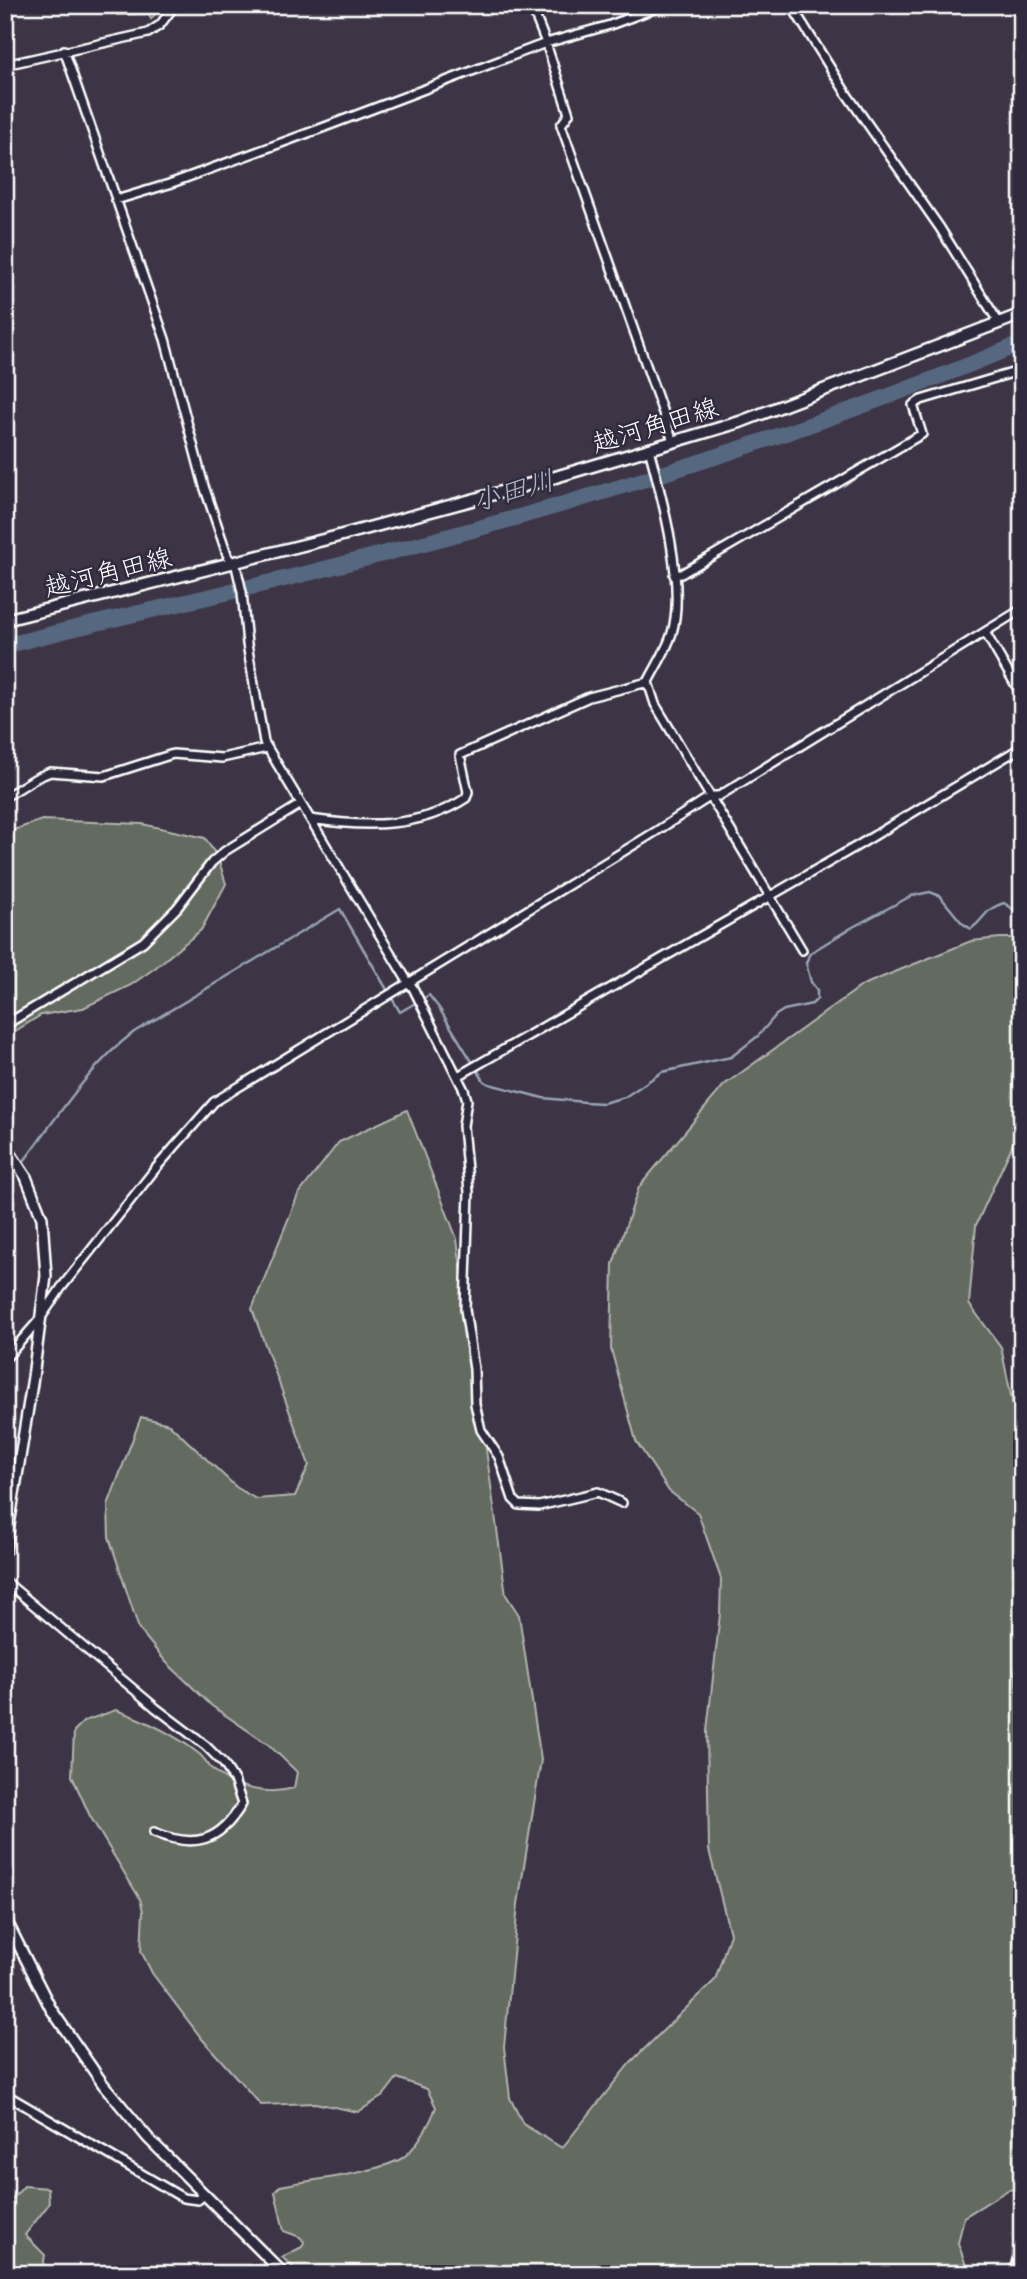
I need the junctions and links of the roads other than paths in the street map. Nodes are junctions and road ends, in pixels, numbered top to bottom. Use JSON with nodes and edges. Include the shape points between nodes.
{"nodes":[{"id":1,"x":175,"y":5,"type":"edge"},
{"id":2,"x":531,"y":5,"type":"edge"},
{"id":3,"x":664,"y":5,"type":"edge"},
{"id":4,"x":790,"y":5,"type":"edge"},
{"id":5,"x":547,"y":43,"type":"junction"},
{"id":6,"x":65,"y":50,"type":"junction"},
{"id":7,"x":5,"y":65,"type":"edge"},
{"id":8,"x":116,"y":200,"type":"junction"},
{"id":9,"x":1022,"y":314,"type":"edge"},
{"id":10,"x":999,"y":323,"type":"junction"},
{"id":11,"x":1022,"y":370,"type":"edge"},
{"id":12,"x":673,"y":441,"type":"junction"},
{"id":13,"x":649,"y":449,"type":"junction"},
{"id":14,"x":233,"y":562,"type":"junction"},
{"id":15,"x":674,"y":575,"type":"junction"},
{"id":16,"x":1022,"y":609,"type":"edge"},
{"id":17,"x":5,"y":620,"type":"edge"},
{"id":18,"x":985,"y":632,"type":"junction"},
{"id":19,"x":648,"y":681,"type":"junction"},
{"id":20,"x":1022,"y":696,"type":"edge"},
{"id":21,"x":1022,"y":747,"type":"edge"},
{"id":22,"x":267,"y":748,"type":"junction"},
{"id":23,"x":711,"y":796,"type":"junction"},
{"id":24,"x":5,"y":797,"type":"edge"},
{"id":25,"x":301,"y":804,"type":"junction"},
{"id":26,"x":310,"y":819,"type":"junction"},
{"id":27,"x":771,"y":895,"type":"junction"},
{"id":28,"x":802,"y":950,"type":"dead end"},
{"id":29,"x":408,"y":982,"type":"junction"},
{"id":30,"x":5,"y":1024,"type":"edge"},
{"id":31,"x":458,"y":1076,"type":"junction"},
{"id":32,"x":5,"y":1145,"type":"edge"},
{"id":33,"x":40,"y":1319,"type":"junction"},
{"id":34,"x":5,"y":1359,"type":"edge"},
{"id":35,"x":622,"y":1503,"type":"dead end"},
{"id":36,"x":5,"y":1550,"type":"edge"},
{"id":37,"x":5,"y":1581,"type":"edge"},
{"id":38,"x":153,"y":1832,"type":"dead end"},
{"id":39,"x":5,"y":1918,"type":"edge"},
{"id":40,"x":5,"y":2094,"type":"edge"},
{"id":41,"x":205,"y":2194,"type":"junction"},
{"id":42,"x":1022,"y":2242,"type":"edge"},
{"id":43,"x":284,"y":2274,"type":"edge"},
{"id":44,"x":1013,"y":2274,"type":"edge"}],
"edges":[{"from":1,"to":6,"type":"street","via":[[160,26],[148,33]]},
{"from":2,"to":5,"type":"street"},
{"from":3,"to":5,"type":"street"},
{"from":4,"to":10,"type":"street"},
{"from":5,"to":8,"type":"street"},
{"from":5,"to":12,"type":"street","via":[[569,114],[561,125]]},
{"from":6,"to":7,"type":"street"},
{"from":6,"to":8,"type":"street"},
{"from":8,"to":14,"type":"street","via":[[165,339],[204,486]]},
{"from":9,"to":10,"type":"main road","name":"越河角田線"},
{"from":10,"to":12,"type":"main road","name":"越河角田線","via":[[740,422]]},
{"from":11,"to":15,"type":"street","via":[[921,400],[913,405],[922,434]]},
{"from":12,"to":13,"type":"main road","name":"越河角田線"},
{"from":13,"to":14,"type":"main road","name":"越河角田線"},
{"from":13,"to":15,"type":"street"},
{"from":14,"to":17,"type":"main road","name":"越河角田線"},
{"from":14,"to":22,"type":"street"},
{"from":15,"to":19,"type":"street","via":[[677,604],[672,633]]},
{"from":16,"to":18,"type":"street"},
{"from":18,"to":20,"type":"street"},
{"from":18,"to":23,"type":"street","via":[[785,757],[719,796]]},
{"from":19,"to":23,"type":"street","via":[[655,704]]},
{"from":19,"to":26,"type":"street","via":[[589,697],[460,755],[468,792],[458,804],[390,825]]},
{"from":21,"to":27,"type":"street"},
{"from":22,"to":24,"type":"street","via":[[222,758],[173,754],[104,776],[50,772]]},
{"from":22,"to":25,"type":"street"},
{"from":23,"to":27,"type":"street"},
{"from":23,"to":29,"type":"street"},
{"from":25,"to":26,"type":"street"},
{"from":25,"to":30,"type":"street","via":[[225,850],[143,942]]},
{"from":26,"to":29,"type":"street"},
{"from":27,"to":28,"type":"street"},
{"from":27,"to":31,"type":"street"},
{"from":29,"to":31,"type":"street"},
{"from":29,"to":33,"type":"street","via":[[214,1102],[126,1206]]},
{"from":31,"to":35,"type":"street","via":[[467,1100],[465,1309],[481,1430],[499,1457],[513,1499],[519,1504],[539,1506],[598,1492]]},
{"from":32,"to":33,"type":"street","via":[[26,1177],[42,1218],[46,1276]]},
{"from":33,"to":34,"type":"street"},
{"from":33,"to":36,"type":"street"},
{"from":37,"to":38,"type":"street","via":[[206,1746],[234,1780],[242,1804],[217,1835],[200,1841]]},
{"from":39,"to":41,"type":"street","via":[[71,2040],[148,2138]]},
{"from":40,"to":41,"type":"street","via":[[183,2198],[198,2200]]},
{"from":41,"to":43,"type":"street"},
{"from":42,"to":44,"type":"street"}]}
